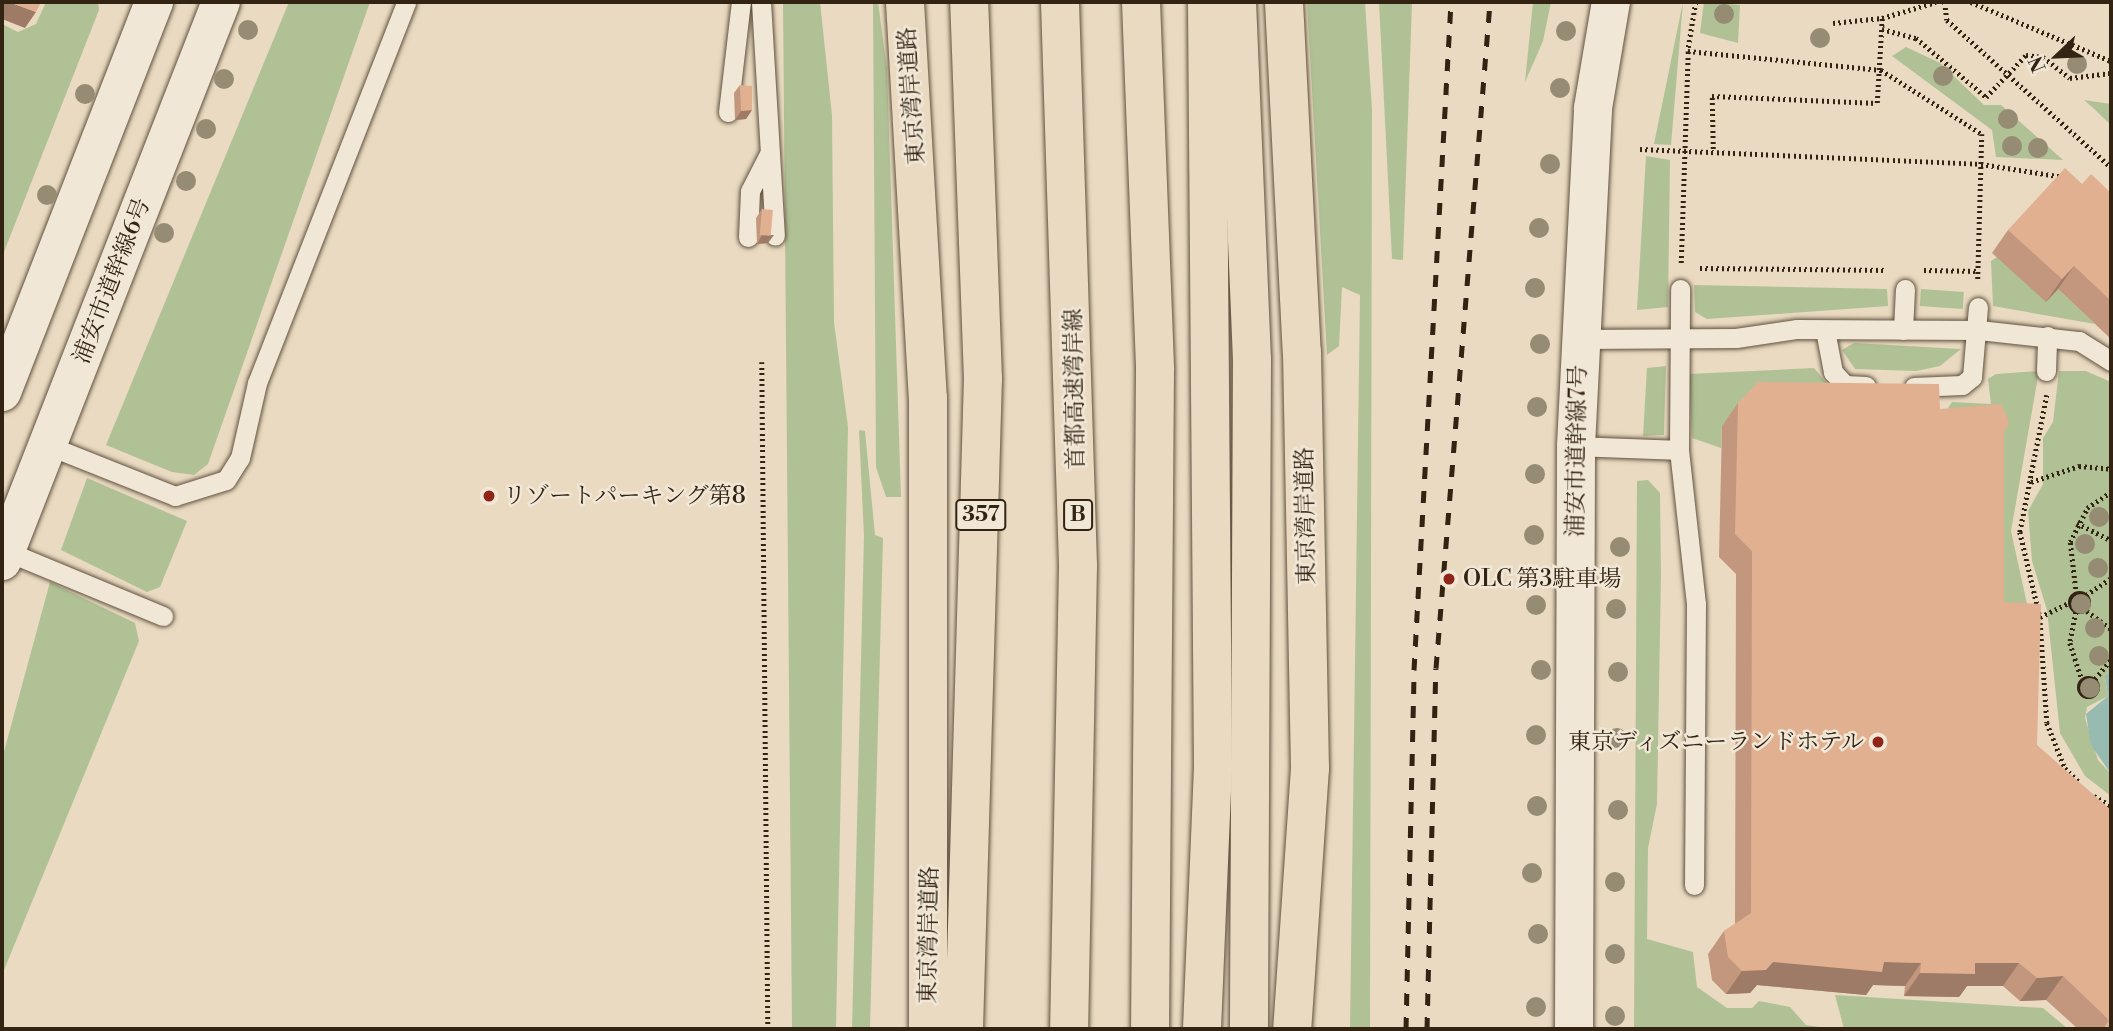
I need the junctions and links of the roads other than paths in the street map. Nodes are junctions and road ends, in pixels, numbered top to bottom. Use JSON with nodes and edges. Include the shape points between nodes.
{"nodes":[{"id":1,"x":154,"y":2,"type":"edge"},
{"id":2,"x":221,"y":2,"type":"edge"},
{"id":3,"x":406,"y":2,"type":"edge"},
{"id":4,"x":741,"y":2,"type":"edge"},
{"id":5,"x":753,"y":2,"type":"edge"},
{"id":6,"x":761,"y":2,"type":"edge"},
{"id":7,"x":905,"y":2,"type":"edge"},
{"id":8,"x":970,"y":2,"type":"edge"},
{"id":9,"x":1060,"y":2,"type":"edge"},
{"id":10,"x":1141,"y":2,"type":"edge"},
{"id":11,"x":1207,"y":2,"type":"edge"},
{"id":12,"x":1237,"y":2,"type":"edge"},
{"id":13,"x":1284,"y":2,"type":"edge"},
{"id":14,"x":1611,"y":2,"type":"edge"},
{"id":15,"x":727,"y":112,"type":"dead end"},
{"id":16,"x":754,"y":112,"type":"edge"},
{"id":17,"x":770,"y":153,"type":"junction"},
{"id":18,"x":775,"y":236,"type":"edge"},
{"id":19,"x":748,"y":237,"type":"dead end"},
{"id":20,"x":1907,"y":280,"type":"road end"},
{"id":21,"x":1680,"y":289,"type":"dead end"},
{"id":22,"x":1978,"y":307,"type":"road end"},
{"id":23,"x":1825,"y":330,"type":"junction"},
{"id":24,"x":1903,"y":330,"type":"junction"},
{"id":25,"x":1979,"y":330,"type":"junction"},
{"id":26,"x":2047,"y":336,"type":"junction"},
{"id":27,"x":1580,"y":340,"type":"junction"},
{"id":28,"x":1679,"y":341,"type":"junction"},
{"id":29,"x":2111,"y":361,"type":"edge"},
{"id":30,"x":2046,"y":371,"type":"road end"},
{"id":31,"x":2,"y":392,"type":"edge"},
{"id":32,"x":47,"y":445,"type":"junction"},
{"id":33,"x":1576,"y":446,"type":"junction"},
{"id":34,"x":1679,"y":450,"type":"junction"},
{"id":35,"x":4,"y":556,"type":"edge"},
{"id":36,"x":163,"y":616,"type":"dead end"},
{"id":37,"x":1694,"y":885,"type":"dead end"},
{"id":38,"x":928,"y":1029,"type":"edge"},
{"id":39,"x":964,"y":1029,"type":"edge"},
{"id":40,"x":1069,"y":1029,"type":"edge"},
{"id":41,"x":1150,"y":1029,"type":"edge"},
{"id":42,"x":1202,"y":1029,"type":"edge"},
{"id":43,"x":1249,"y":1029,"type":"edge"},
{"id":44,"x":1292,"y":1029,"type":"edge"},
{"id":45,"x":1574,"y":1029,"type":"edge"}],
"edges":[{"from":1,"to":31,"type":"street"},
{"from":2,"to":32,"type":"street","name":"浦安市道幹線6号"},
{"from":3,"to":32,"type":"lane","via":[[257,383],[240,458],[226,480],[175,496]]},
{"from":4,"to":15,"type":"lane"},
{"from":5,"to":16,"type":"lane"},
{"from":6,"to":17,"type":"lane"},
{"from":7,"to":38,"type":"highway","name":"東京湾岸道路","number":"357","via":[[928,398],[925,563],[932,759]]},
{"from":8,"to":39,"type":"highway","name":"東京湾岸道路","number":"357","via":[[983,379]]},
{"from":9,"to":40,"type":"highway","name":"首都高速湾岸線","number":"B","via":[[1079,566]]},
{"from":10,"to":41,"type":"highway","via":[[1156,370]]},
{"from":11,"to":42,"type":"highway","via":[[1213,742]]},
{"from":12,"to":43,"type":"highway","via":[[1252,359]]},
{"from":13,"to":44,"type":"highway","name":"東京湾岸道路","via":[[1307,569],[1310,768]]},
{"from":14,"to":27,"type":"street","name":"浦安市道幹線7号","via":[[1592,108]]},
{"from":17,"to":18,"type":"lane"},
{"from":17,"to":19,"type":"lane","via":[[750,191]]},
{"from":20,"to":24,"type":"lane"},
{"from":21,"to":28,"type":"lane"},
{"from":22,"to":25,"type":"lane"},
{"from":23,"to":24,"type":"lane"},
{"from":23,"to":25,"type":"lane","via":[[1825,352],[1845,385],[1892,387],[1962,385],[1978,366]]},
{"from":23,"to":28,"type":"lane"},
{"from":24,"to":25,"type":"lane"},
{"from":25,"to":26,"type":"lane"},
{"from":26,"to":29,"type":"lane","via":[[2079,341]]},
{"from":26,"to":30,"type":"lane"},
{"from":27,"to":28,"type":"lane"},
{"from":27,"to":33,"type":"street","name":"浦安市道幹線7号"},
{"from":28,"to":34,"type":"lane"},
{"from":32,"to":35,"type":"street","name":"浦安市道幹線6号"},
{"from":33,"to":34,"type":"lane"},
{"from":33,"to":45,"type":"street","name":"浦安市道幹線7号"},
{"from":34,"to":37,"type":"lane","via":[[1696,604]]},
{"from":35,"to":36,"type":"lane"}]}
